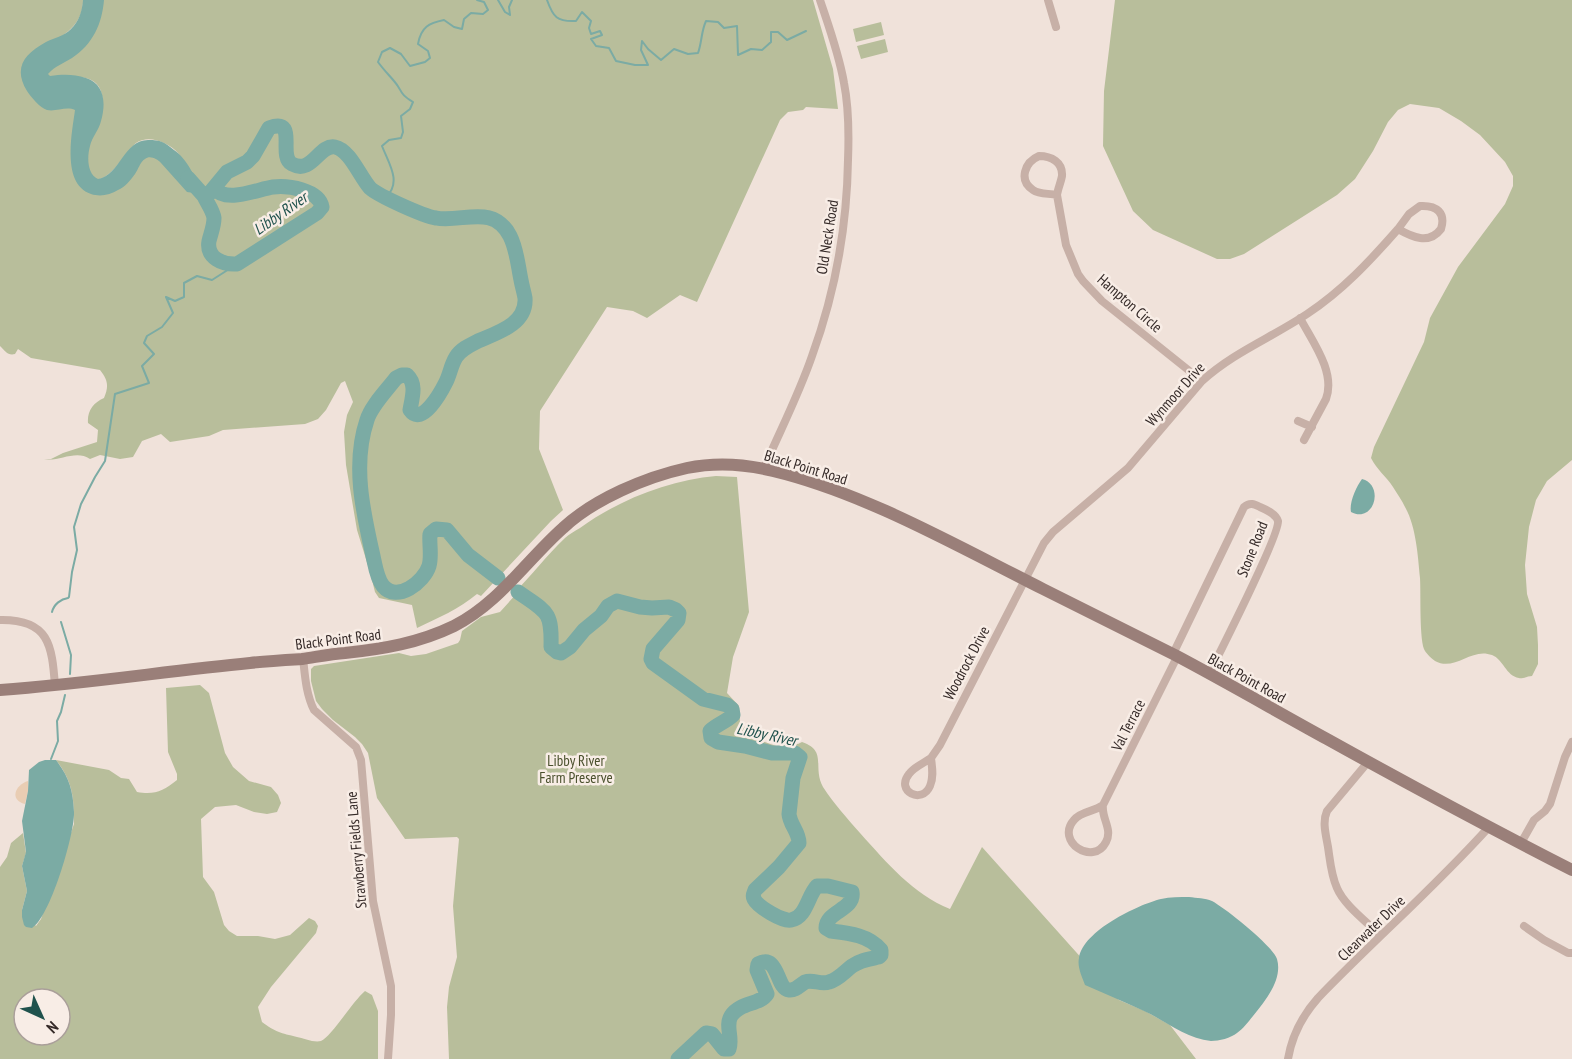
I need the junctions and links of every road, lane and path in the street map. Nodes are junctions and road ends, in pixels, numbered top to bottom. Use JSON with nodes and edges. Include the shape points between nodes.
{"nodes":[{"id":1,"x":820,"y":0,"type":"edge"},
{"id":2,"x":1048,"y":0,"type":"edge"},
{"id":3,"x":1056,"y":27,"type":"dead end"},
{"id":4,"x":1057,"y":195,"type":"junction"},
{"id":5,"x":1398,"y":229,"type":"junction"},
{"id":6,"x":1300,"y":318,"type":"junction"},
{"id":7,"x":1202,"y":381,"type":"junction"},
{"id":8,"x":1298,"y":421,"type":"dead end"},
{"id":9,"x":1311,"y":427,"type":"junction"},
{"id":10,"x":1304,"y":440,"type":"dead end"},
{"id":11,"x":764,"y":468,"type":"junction"},
{"id":12,"x":1025,"y":580,"type":"junction"},
{"id":13,"x":0,"y":620,"type":"edge"},
{"id":14,"x":1175,"y":656,"type":"junction"},
{"id":15,"x":303,"y":658,"type":"junction"},
{"id":16,"x":1209,"y":674,"type":"junction"},
{"id":17,"x":56,"y":686,"type":"junction"},
{"id":18,"x":0,"y":690,"type":"edge"},
{"id":19,"x":1572,"y":742,"type":"edge"},
{"id":20,"x":931,"y":758,"type":"dead end"},
{"id":21,"x":1368,"y":762,"type":"junction"},
{"id":22,"x":1103,"y":805,"type":"junction"},
{"id":23,"x":1489,"y":826,"type":"junction"},
{"id":24,"x":1521,"y":843,"type":"junction"},
{"id":25,"x":1572,"y":870,"type":"edge"},
{"id":26,"x":1524,"y":926,"type":"dead end"},
{"id":27,"x":1380,"y":935,"type":"junction"},
{"id":28,"x":1572,"y":953,"type":"edge"},
{"id":29,"x":388,"y":1059,"type":"edge"},
{"id":30,"x":1288,"y":1059,"type":"edge"}],
"edges":[{"from":1,"to":11,"type":"street","name":"Old Neck Road","via":[[846,94],[846,210],[823,324]]},
{"from":2,"to":3,"type":"street"},
{"from":4,"to":4,"type":"street","name":"Hampton Circle","via":[[1062,174],[1059,165],[1047,156],[1033,159],[1025,169],[1027,184],[1037,192]]},
{"from":4,"to":7,"type":"street","name":"Hampton Circle","via":[[1066,245],[1078,274],[1102,301]]},
{"from":5,"to":5,"type":"street","name":"Wynmoor Drive","via":[[1416,238],[1432,237],[1441,229],[1443,217],[1434,207],[1420,206],[1409,213]]},
{"from":5,"to":6,"type":"street","name":"Wynmoor Drive","via":[[1351,279]]},
{"from":6,"to":7,"type":"street","name":"Wynmoor Drive","via":[[1236,354]]},
{"from":6,"to":9,"type":"street","via":[[1326,367],[1329,384],[1329,392]]},
{"from":7,"to":12,"type":"street","name":"Wynmoor Drive","via":[[1128,468],[1053,532]]},
{"from":8,"to":9,"type":"street"},
{"from":9,"to":10,"type":"street"},
{"from":11,"to":12,"type":"main road","name":"Black Point Road","via":[[880,509]]},
{"from":11,"to":15,"type":"main road","name":"Black Point Road","via":[[709,465],[632,487],[568,523],[502,590],[457,624],[398,646]]},
{"from":12,"to":14,"type":"main road","name":"Black Point Road"},
{"from":12,"to":20,"type":"street","name":"Woodrock Drive"},
{"from":13,"to":17,"type":"street","via":[[25,622],[39,630],[51,651]]},
{"from":14,"to":16,"type":"main road","name":"Black Point Road"},
{"from":14,"to":16,"type":"street","name":"Stone Road","via":[[1244,507],[1252,504],[1271,512],[1278,519],[1277,530]]},
{"from":14,"to":22,"type":"street","name":"Val Terrace"},
{"from":15,"to":17,"type":"main road","name":"Black Point Road"},
{"from":15,"to":29,"type":"street","name":"Strawberry Fields Lane","via":[[305,682],[314,710],[356,747],[361,760],[373,902],[391,986]]},
{"from":16,"to":21,"type":"main road","name":"Black Point Road"},
{"from":17,"to":18,"type":"main road","name":"Black Point Road"},
{"from":19,"to":24,"type":"street","via":[[1550,804],[1534,820]]},
{"from":21,"to":23,"type":"main road","name":"Black Point Road"},
{"from":21,"to":27,"type":"street","via":[[1324,819],[1339,893]]},
{"from":22,"to":22,"type":"street","via":[[1072,822],[1070,840],[1080,850],[1094,851],[1106,843]]},
{"from":23,"to":24,"type":"main road","name":"Black Point Road"},
{"from":23,"to":27,"type":"street","name":"Clearwater Drive"},
{"from":24,"to":25,"type":"main road","name":"Black Point Road"},
{"from":26,"to":28,"type":"street"},
{"from":27,"to":30,"type":"street","name":"Clearwater Drive","via":[[1309,1009],[1294,1033]]}]}
